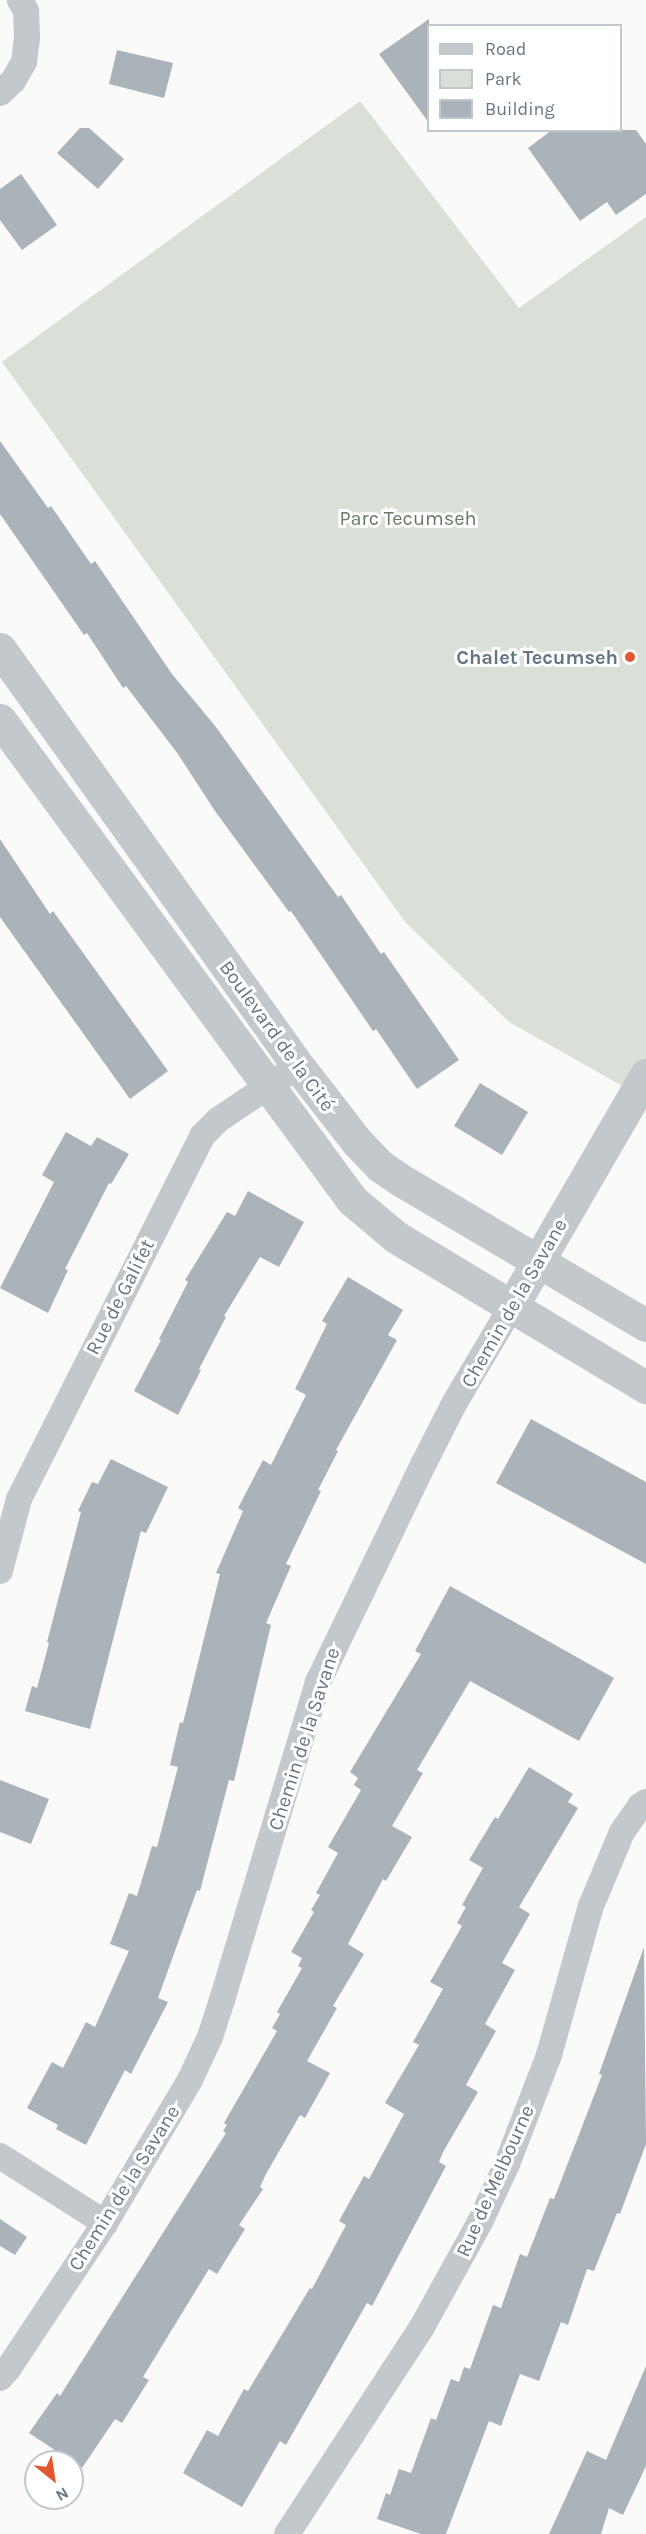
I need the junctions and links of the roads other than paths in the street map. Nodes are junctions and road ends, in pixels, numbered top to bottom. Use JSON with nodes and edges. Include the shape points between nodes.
{"nodes":[{"id":1,"x":20,"y":0,"type":"edge"},
{"id":2,"x":0,"y":93,"type":"edge"},
{"id":3,"x":0,"y":649,"type":"edge"},
{"id":4,"x":0,"y":720,"type":"edge"},
{"id":5,"x":298,"y":1066,"type":"junction"},
{"id":6,"x":646,"y":1075,"type":"edge"},
{"id":7,"x":267,"y":1085,"type":"junction"},
{"id":8,"x":539,"y":1262,"type":"junction"},
{"id":9,"x":512,"y":1306,"type":"junction"},
{"id":10,"x":646,"y":1325,"type":"edge"},
{"id":11,"x":646,"y":1387,"type":"edge"},
{"id":12,"x":0,"y":1571,"type":"edge"},
{"id":13,"x":646,"y":1802,"type":"edge"},
{"id":14,"x":0,"y":2156,"type":"edge"},
{"id":15,"x":105,"y":2223,"type":"junction"},
{"id":16,"x":0,"y":2378,"type":"edge"},
{"id":17,"x":287,"y":2534,"type":"edge"}],
"edges":[{"from":1,"to":2,"type":"street","via":[[26,11],[24,62]]},
{"from":3,"to":5,"type":"street","name":"Boulevard de la Cité"},
{"from":4,"to":7,"type":"street","name":"Boulevard de la Cité"},
{"from":5,"to":7,"type":"street","name":"Rue de Galifet"},
{"from":5,"to":8,"type":"street","name":"Boulevard de la Cité","via":[[335,1116],[380,1166]]},
{"from":6,"to":8,"type":"street","name":"Chemin de la Savane"},
{"from":7,"to":9,"type":"street","name":"Boulevard de la Cité","via":[[352,1200],[375,1221]]},
{"from":7,"to":12,"type":"street","name":"Rue de Galifet","via":[[202,1136],[19,1499]]},
{"from":8,"to":9,"type":"street","name":"Chemin de la Savane"},
{"from":8,"to":10,"type":"street","name":"Boulevard de la Cité"},
{"from":9,"to":11,"type":"street","name":"Boulevard de la Cité"},
{"from":9,"to":15,"type":"street","name":"Chemin de la Savane","via":[[450,1412],[338,1636],[318,1682],[210,2037],[190,2080]]},
{"from":13,"to":17,"type":"street","name":"Rue de Melbourne","via":[[622,1833],[591,1906],[549,2055],[480,2222],[422,2327]]},
{"from":14,"to":15,"type":"street"},
{"from":15,"to":16,"type":"street","name":"Chemin de la Savane"}]}
